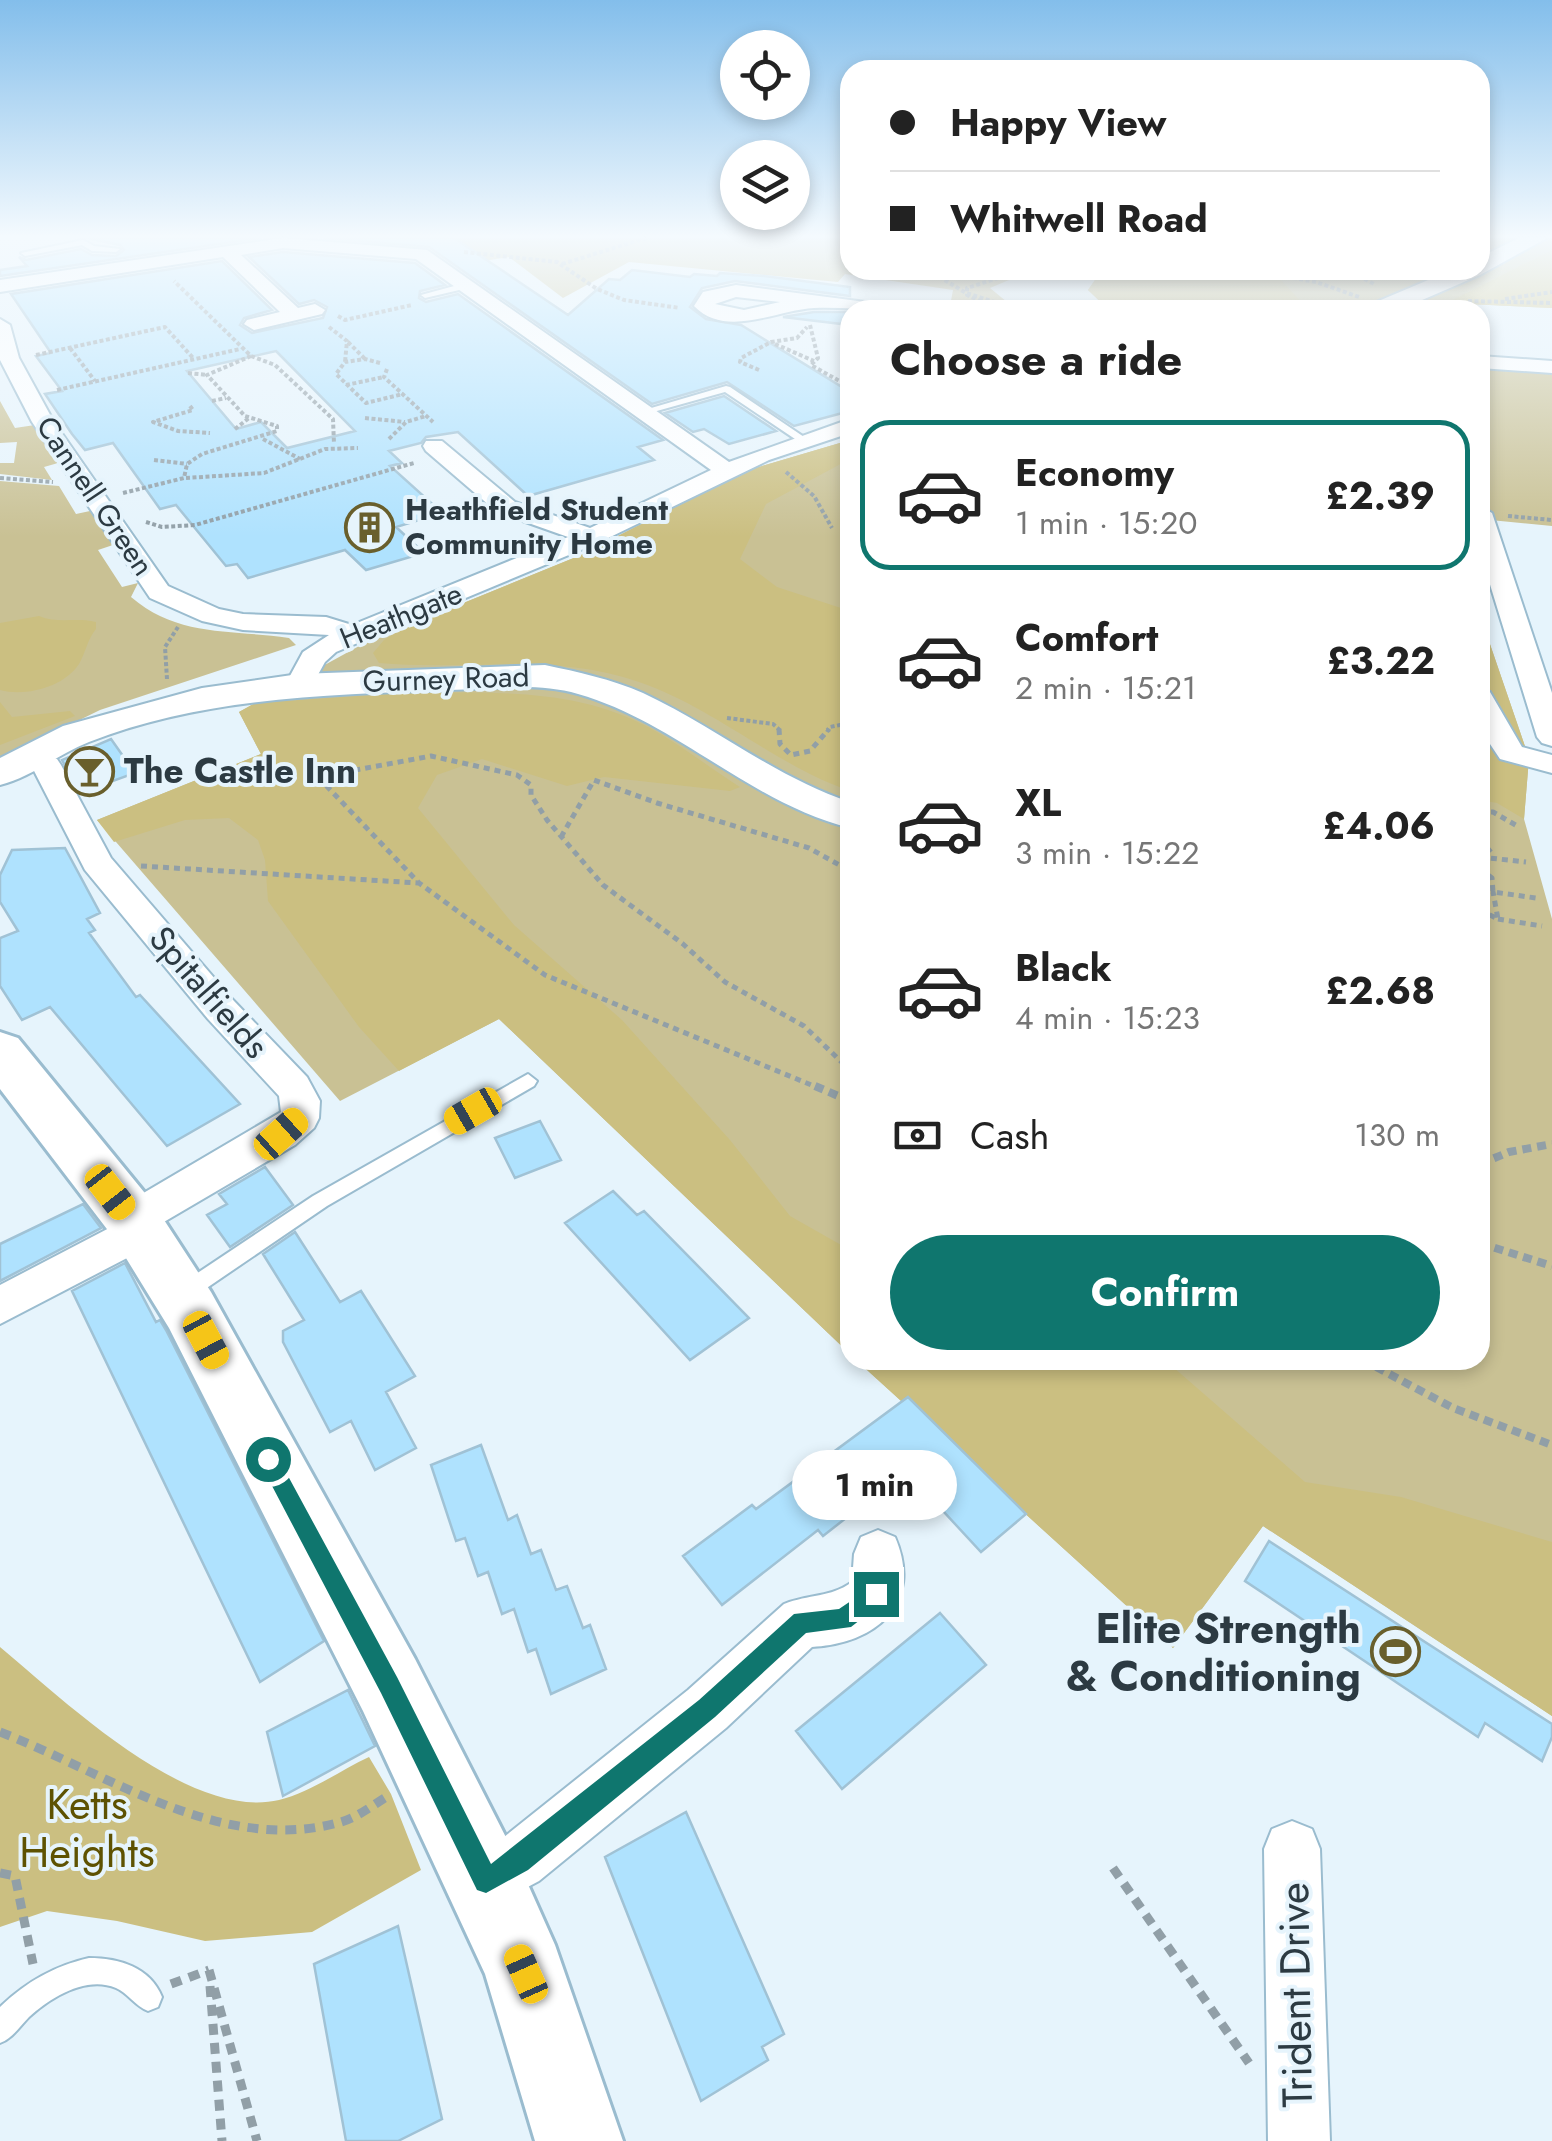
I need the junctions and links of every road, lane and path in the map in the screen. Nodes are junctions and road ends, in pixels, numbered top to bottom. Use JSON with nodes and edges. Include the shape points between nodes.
{"nodes":[{"id":1,"x":4,"y":338,"type":"edge"},
{"id":2,"x":116,"y":338,"type":"edge"},
{"id":3,"x":175,"y":338,"type":"edge"},
{"id":4,"x":231,"y":338,"type":"edge"},
{"id":5,"x":342,"y":338,"type":"edge"},
{"id":6,"x":540,"y":338,"type":"edge"},
{"id":7,"x":797,"y":338,"type":"edge"},
{"id":8,"x":812,"y":338,"type":"edge"},
{"id":9,"x":347,"y":342,"type":"junction"},
{"id":10,"x":771,"y":342,"type":"junction"},
{"id":11,"x":70,"y":348,"type":"junction"},
{"id":12,"x":241,"y":349,"type":"junction"},
{"id":13,"x":250,"y":356,"type":"junction"},
{"id":14,"x":10,"y":360,"type":"junction"},
{"id":15,"x":194,"y":360,"type":"junction"},
{"id":16,"x":365,"y":360,"type":"junction"},
{"id":17,"x":345,"y":362,"type":"junction"},
{"id":18,"x":815,"y":362,"type":"junction"},
{"id":19,"x":380,"y":363,"type":"dead end"},
{"id":20,"x":1490,"y":363,"type":"edge"},
{"id":21,"x":1552,"y":367,"type":"edge"},
{"id":22,"x":387,"y":369,"type":"dead end"},
{"id":23,"x":759,"y":370,"type":"dead end"},
{"id":24,"x":188,"y":373,"type":"dead end"},
{"id":25,"x":206,"y":375,"type":"junction"},
{"id":26,"x":384,"y":377,"type":"junction"},
{"id":27,"x":95,"y":381,"type":"junction"},
{"id":28,"x":840,"y":381,"type":"edge"},
{"id":29,"x":346,"y":385,"type":"junction"},
{"id":30,"x":402,"y":394,"type":"junction"},
{"id":31,"x":30,"y":396,"type":"junction"},
{"id":32,"x":227,"y":398,"type":"junction"},
{"id":33,"x":212,"y":401,"type":"dead end"},
{"id":34,"x":190,"y":406,"type":"dead end"},
{"id":35,"x":643,"y":414,"type":"junction"},
{"id":36,"x":427,"y":416,"type":"junction"},
{"id":37,"x":249,"y":418,"type":"junction"},
{"id":38,"x":366,"y":418,"type":"dead end"},
{"id":39,"x":406,"y":422,"type":"junction"},
{"id":40,"x":840,"y":429,"type":"edge"},
{"id":41,"x":210,"y":433,"type":"dead end"},
{"id":42,"x":436,"y":436,"type":"junction"},
{"id":43,"x":263,"y":438,"type":"junction"},
{"id":44,"x":390,"y":439,"type":"dead end"},
{"id":45,"x":802,"y":440,"type":"junction"},
{"id":46,"x":242,"y":444,"type":"junction"},
{"id":47,"x":334,"y":444,"type":"junction"},
{"id":48,"x":358,"y":448,"type":"dead end"},
{"id":49,"x":761,"y":455,"type":"junction"},
{"id":50,"x":154,"y":460,"type":"dead end"},
{"id":51,"x":302,"y":460,"type":"junction"},
{"id":52,"x":187,"y":464,"type":"junction"},
{"id":53,"x":726,"y":470,"type":"junction"},
{"id":54,"x":0,"y":478,"type":"edge"},
{"id":55,"x":184,"y":478,"type":"junction"},
{"id":56,"x":93,"y":492,"type":"junction"},
{"id":57,"x":113,"y":522,"type":"junction"},
{"id":58,"x":832,"y":528,"type":"dead end"},
{"id":59,"x":591,"y":538,"type":"junction"},
{"id":60,"x":1490,"y":545,"type":"edge"},
{"id":61,"x":206,"y":614,"type":"junction"},
{"id":62,"x":353,"y":636,"type":"junction"},
{"id":63,"x":299,"y":685,"type":"junction"},
{"id":64,"x":170,"y":707,"type":"junction"},
{"id":65,"x":1490,"y":723,"type":"edge"},
{"id":66,"x":840,"y":725,"type":"edge"},
{"id":67,"x":680,"y":726,"type":"junction"},
{"id":68,"x":1552,"y":737,"type":"edge"},
{"id":69,"x":1552,"y":764,"type":"edge"},
{"id":70,"x":17,"y":772,"type":"edge"},
{"id":71,"x":1490,"y":812,"type":"edge"},
{"id":72,"x":840,"y":813,"type":"edge"},
{"id":73,"x":1518,"y":826,"type":"dead end"},
{"id":74,"x":561,"y":837,"type":"junction"},
{"id":75,"x":1490,"y":852,"type":"edge"},
{"id":76,"x":1490,"y":857,"type":"edge"},
{"id":77,"x":1494,"y":857,"type":"junction"},
{"id":78,"x":1526,"y":862,"type":"dead end"},
{"id":79,"x":97,"y":863,"type":"junction"},
{"id":80,"x":840,"y":864,"type":"edge"},
{"id":81,"x":1490,"y":876,"type":"edge"},
{"id":82,"x":419,"y":883,"type":"junction"},
{"id":83,"x":1490,"y":892,"type":"edge"},
{"id":84,"x":1493,"y":892,"type":"junction"},
{"id":85,"x":1536,"y":898,"type":"dead end"},
{"id":86,"x":1490,"y":915,"type":"edge"},
{"id":87,"x":1498,"y":919,"type":"junction"},
{"id":88,"x":1542,"y":926,"type":"dead end"},
{"id":89,"x":0,"y":1050,"type":"edge"},
{"id":90,"x":840,"y":1060,"type":"edge"},
{"id":91,"x":528,"y":1081,"type":"dead end"},
{"id":92,"x":840,"y":1098,"type":"edge"},
{"id":93,"x":1552,"y":1144,"type":"edge"},
{"id":94,"x":1490,"y":1160,"type":"edge"},
{"id":95,"x":136,"y":1226,"type":"junction"},
{"id":96,"x":1490,"y":1248,"type":"edge"},
{"id":97,"x":1552,"y":1266,"type":"edge"},
{"id":98,"x":181,"y":1295,"type":"junction"},
{"id":99,"x":0,"y":1306,"type":"edge"},
{"id":100,"x":1381,"y":1371,"type":"edge"},
{"id":101,"x":1552,"y":1445,"type":"edge"},
{"id":102,"x":878,"y":1554,"type":"dead end"},
{"id":103,"x":0,"y":1732,"type":"edge"},
{"id":104,"x":432,"y":1770,"type":"junction"},
{"id":105,"x":1292,"y":1848,"type":"dead end"},
{"id":106,"x":1114,"y":1868,"type":"dead end"},
{"id":107,"x":0,"y":1873,"type":"edge"},
{"id":108,"x":486,"y":1881,"type":"junction"},
{"id":109,"x":37,"y":1990,"type":"junction"},
{"id":110,"x":148,"y":1997,"type":"dead end"},
{"id":111,"x":0,"y":2029,"type":"edge"},
{"id":112,"x":1299,"y":2130,"type":"edge"},
{"id":113,"x":222,"y":2141,"type":"edge"},
{"id":114,"x":257,"y":2141,"type":"edge"},
{"id":115,"x":580,"y":2141,"type":"edge"}],
"edges":[{"from":1,"to":14,"type":"street","name":"Cannell Green"},
{"from":2,"to":11,"type":"path"},
{"from":3,"to":15,"type":"path"},
{"from":4,"to":12,"type":"path"},
{"from":5,"to":9,"type":"path"},
{"from":6,"to":35,"type":"street"},
{"from":7,"to":10,"type":"path"},
{"from":8,"to":18,"type":"path"},
{"from":9,"to":16,"type":"path"},
{"from":9,"to":17,"type":"path"},
{"from":10,"to":18,"type":"path"},
{"from":10,"to":23,"type":"path","via":[[740,360]]},
{"from":11,"to":14,"type":"path"},
{"from":11,"to":27,"type":"path"},
{"from":12,"to":13,"type":"path"},
{"from":12,"to":15,"type":"path"},
{"from":13,"to":25,"type":"path"},
{"from":13,"to":47,"type":"path","via":[[274,364],[332,419]]},
{"from":14,"to":31,"type":"street","name":"Cannell Green"},
{"from":15,"to":27,"type":"path"},
{"from":16,"to":17,"type":"path"},
{"from":16,"to":19,"type":"path"},
{"from":17,"to":29,"type":"path","via":[[336,374]]},
{"from":18,"to":28,"type":"path"},
{"from":20,"to":21,"type":"street"},
{"from":22,"to":26,"type":"path"},
{"from":24,"to":25,"type":"path"},
{"from":25,"to":32,"type":"path"},
{"from":26,"to":29,"type":"path"},
{"from":26,"to":30,"type":"path"},
{"from":27,"to":31,"type":"path"},
{"from":29,"to":30,"type":"path","via":[[366,403]]},
{"from":30,"to":36,"type":"path"},
{"from":31,"to":56,"type":"street","name":"Cannell Green"},
{"from":32,"to":33,"type":"path"},
{"from":32,"to":37,"type":"path"},
{"from":34,"to":41,"type":"path","via":[[153,422]]},
{"from":35,"to":45,"type":"lane","via":[[726,389]]},
{"from":35,"to":53,"type":"street"},
{"from":36,"to":39,"type":"path"},
{"from":36,"to":42,"type":"path"},
{"from":37,"to":43,"type":"path","via":[[277,426]]},
{"from":37,"to":46,"type":"path","via":[[234,431]]},
{"from":38,"to":39,"type":"path"},
{"from":39,"to":44,"type":"path"},
{"from":40,"to":45,"type":"street","name":"Heathgate"},
{"from":42,"to":57,"type":"path","via":[[408,468],[195,525],[162,527],[138,516]]},
{"from":42,"to":59,"type":"street","via":[[506,507]]},
{"from":43,"to":46,"type":"path"},
{"from":43,"to":51,"type":"path"},
{"from":45,"to":49,"type":"street","name":"Heathgate"},
{"from":46,"to":52,"type":"path"},
{"from":47,"to":48,"type":"path"},
{"from":47,"to":51,"type":"path"},
{"from":49,"to":53,"type":"street","name":"Heathgate"},
{"from":49,"to":58,"type":"path","via":[[805,484]]},
{"from":50,"to":52,"type":"path"},
{"from":51,"to":55,"type":"path","via":[[248,477]]},
{"from":52,"to":55,"type":"path"},
{"from":53,"to":59,"type":"street","name":"Heathgate"},
{"from":54,"to":56,"type":"path"},
{"from":55,"to":56,"type":"path"},
{"from":56,"to":57,"type":"street","name":"Cannell Green"},
{"from":57,"to":61,"type":"street","name":"Cannell Green","via":[[159,592]]},
{"from":59,"to":62,"type":"street","name":"Heathgate"},
{"from":60,"to":68,"type":"street"},
{"from":61,"to":62,"type":"street","name":"Cannell Green","via":[[326,625]]},
{"from":61,"to":64,"type":"path","via":[[169,636],[170,675],[162,694]]},
{"from":62,"to":63,"type":"street","name":"Heathgate","via":[[318,652]]},
{"from":63,"to":64,"type":"street","name":"Gurney Road"},
{"from":63,"to":67,"type":"street","name":"Gurney Road","via":[[545,676],[604,688]]},
{"from":64,"to":70,"type":"street","name":"Gurney Road","via":[[76,734]]},
{"from":65,"to":69,"type":"street","via":[[1511,753]]},
{"from":66,"to":67,"type":"path","via":[[830,727],[816,748],[791,755],[773,724],[736,718]]},
{"from":67,"to":72,"type":"street","name":"Gurney Road","via":[[770,784]]},
{"from":70,"to":79,"type":"street","name":"Spitalfields"},
{"from":71,"to":73,"type":"path"},
{"from":74,"to":80,"type":"path","via":[[594,780]]},
{"from":74,"to":82,"type":"path","via":[[538,807],[531,784],[506,772],[431,756],[318,778]]},
{"from":74,"to":90,"type":"path","via":[[612,894],[725,982],[804,1026]]},
{"from":75,"to":77,"type":"path"},
{"from":76,"to":77,"type":"path"},
{"from":77,"to":78,"type":"path"},
{"from":79,"to":82,"type":"path"},
{"from":79,"to":95,"type":"street","name":"Spitalfields","via":[[301,1101],[300,1118],[281,1134]]},
{"from":81,"to":84,"type":"path"},
{"from":82,"to":92,"type":"path","via":[[545,975]]},
{"from":83,"to":84,"type":"path"},
{"from":84,"to":85,"type":"path"},
{"from":84,"to":87,"type":"path"},
{"from":86,"to":87,"type":"path"},
{"from":87,"to":88,"type":"path"},
{"from":89,"to":95,"type":"main road"},
{"from":91,"to":98,"type":"lane","via":[[320,1200]]},
{"from":93,"to":94,"type":"path"},
{"from":95,"to":98,"type":"main road"},
{"from":95,"to":99,"type":"street","name":"Spitalfields"},
{"from":96,"to":97,"type":"path"},
{"from":98,"to":104,"type":"main road"},
{"from":100,"to":101,"type":"path","via":[[1452,1408]]},
{"from":102,"to":108,"type":"street","via":[[876,1594],[843,1620],[802,1622],[707,1708]]},
{"from":103,"to":104,"type":"path","via":[[122,1789],[216,1820],[292,1832],[344,1821]]},
{"from":104,"to":108,"type":"main road"},
{"from":105,"to":112,"type":"street","name":"Trident Drive"},
{"from":106,"to":112,"type":"path"},
{"from":107,"to":109,"type":"path","via":[[15,1876]]},
{"from":108,"to":115,"type":"main road","via":[[526,1974]]},
{"from":109,"to":110,"type":"lane","via":[[94,1973],[124,1976]]},
{"from":109,"to":111,"type":"lane"},
{"from":113,"to":114,"type":"path","via":[[209,1970]]}]}
